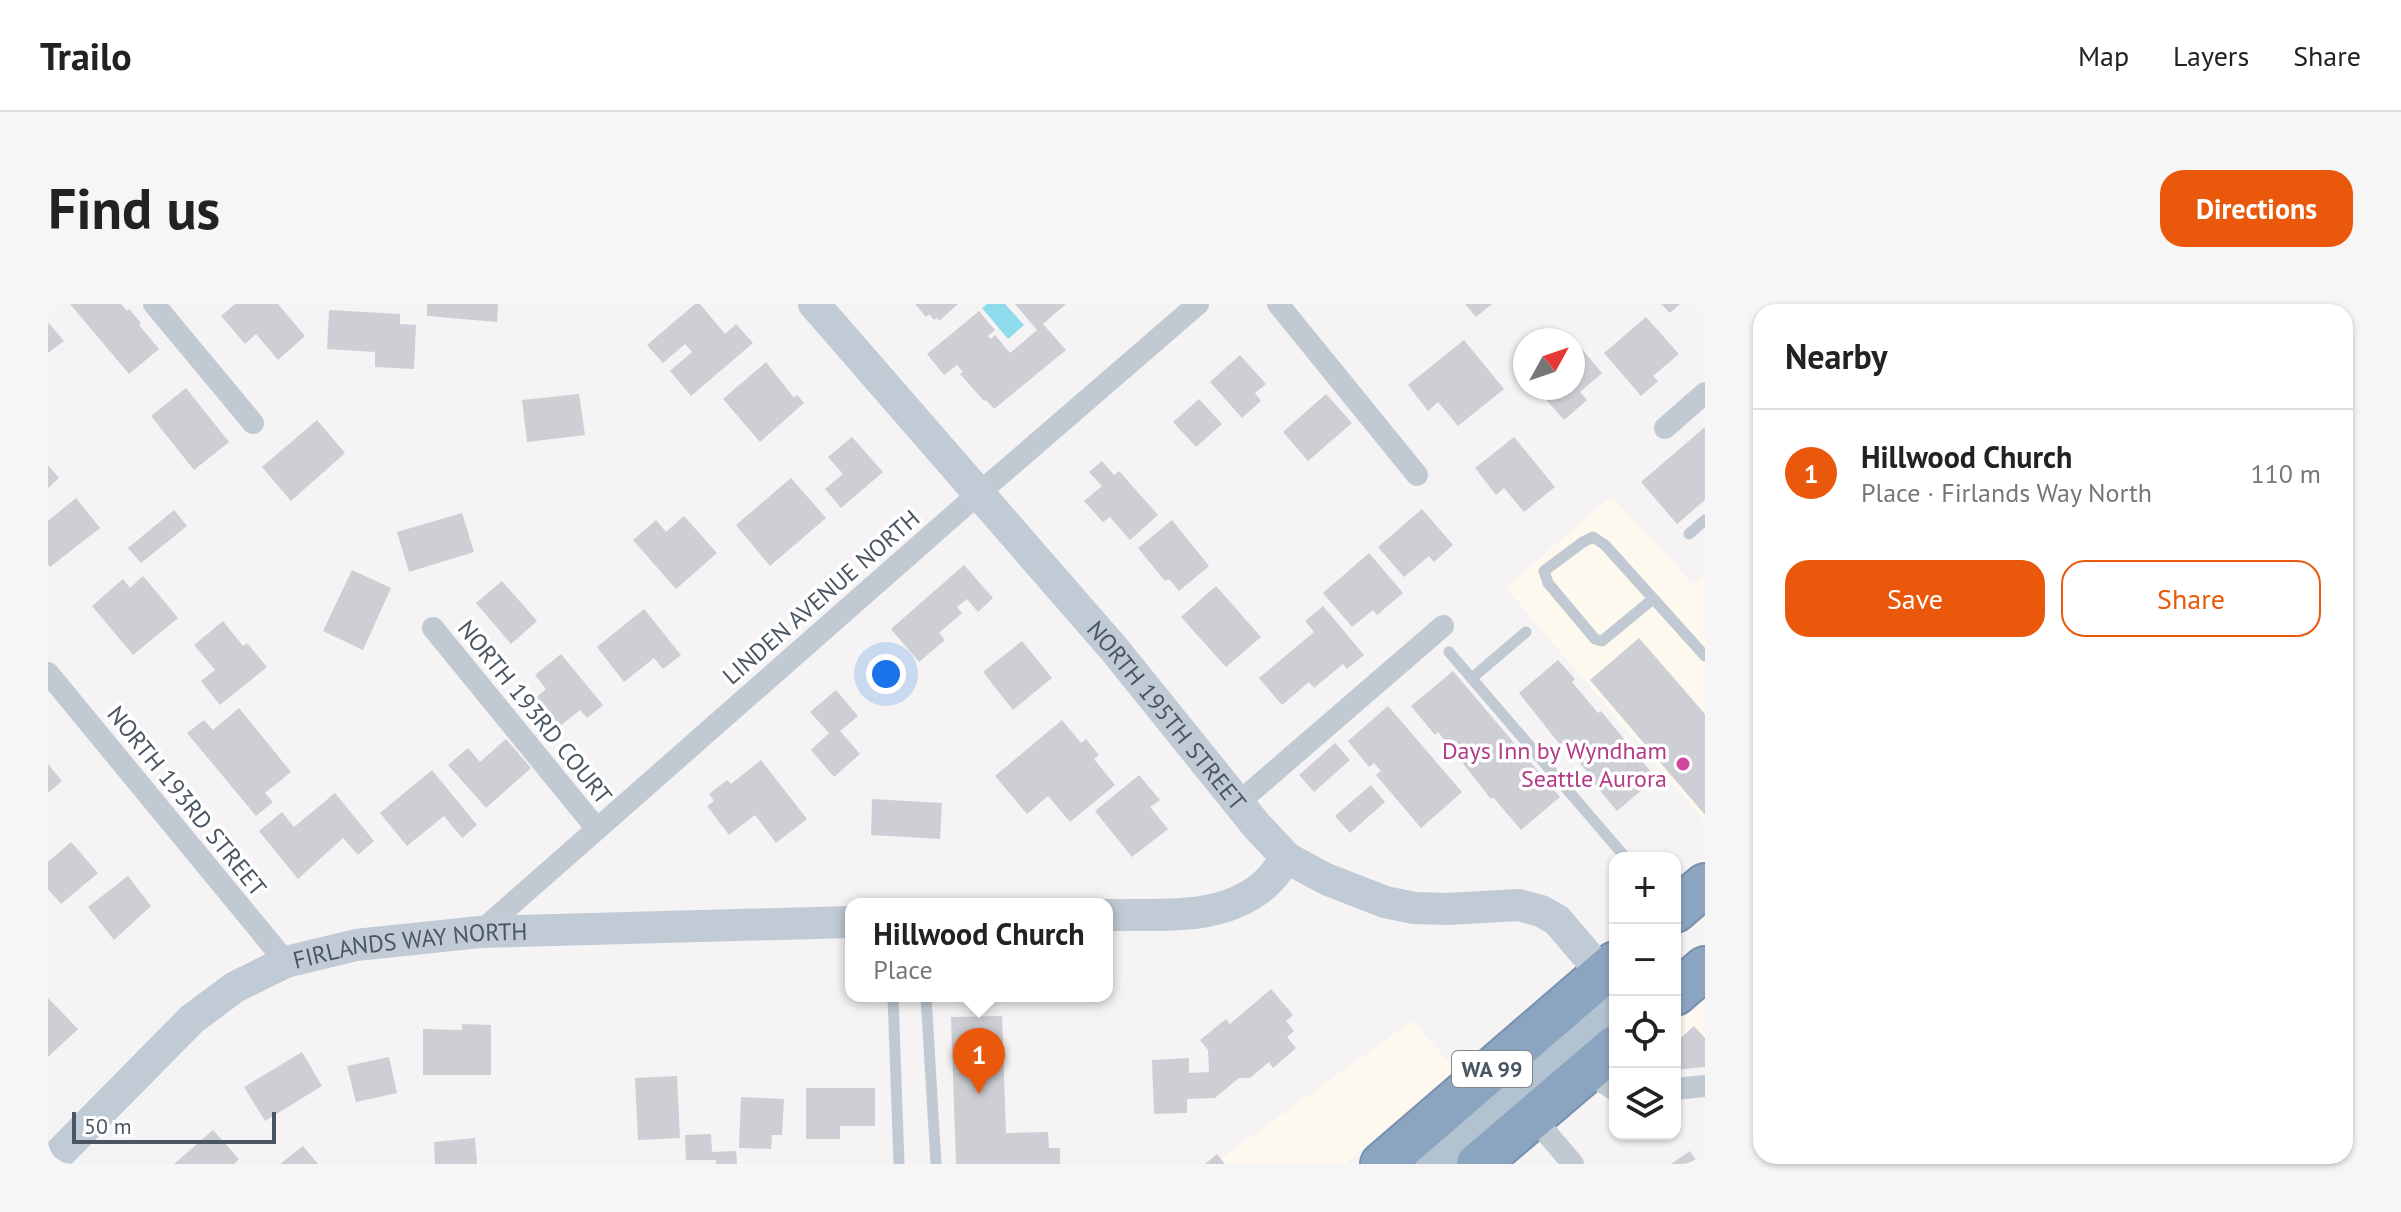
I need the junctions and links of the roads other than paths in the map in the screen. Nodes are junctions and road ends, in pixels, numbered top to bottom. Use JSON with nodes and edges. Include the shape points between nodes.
{"nodes":[{"id":1,"x":154,"y":304,"type":"edge"},
{"id":2,"x":814,"y":304,"type":"edge"},
{"id":3,"x":1198,"y":304,"type":"edge"},
{"id":4,"x":1278,"y":304,"type":"edge"},
{"id":5,"x":1705,"y":393,"type":"edge"},
{"id":6,"x":253,"y":423,"type":"dead end"},
{"id":7,"x":1665,"y":428,"type":"dead end"},
{"id":8,"x":1417,"y":475,"type":"dead end"},
{"id":9,"x":978,"y":494,"type":"junction"},
{"id":10,"x":1705,"y":520,"type":"edge"},
{"id":11,"x":1689,"y":534,"type":"dead end"},
{"id":12,"x":1653,"y":599,"type":"junction"},
{"id":13,"x":1443,"y":626,"type":"dead end"},
{"id":14,"x":433,"y":628,"type":"dead end"},
{"id":15,"x":1526,"y":632,"type":"dead end"},
{"id":16,"x":1449,"y":652,"type":"dead end"},
{"id":17,"x":1705,"y":656,"type":"edge"},
{"id":18,"x":48,"y":673,"type":"edge"},
{"id":19,"x":1472,"y":678,"type":"junction"},
{"id":20,"x":1238,"y":803,"type":"junction"},
{"id":21,"x":597,"y":829,"type":"junction"},
{"id":22,"x":1621,"y":852,"type":"edge"},
{"id":23,"x":1287,"y":858,"type":"junction"},
{"id":24,"x":1705,"y":885,"type":"edge"},
{"id":25,"x":1681,"y":905,"type":"edge"},
{"id":26,"x":1113,"y":915,"type":"edge"},
{"id":27,"x":845,"y":922,"type":"edge"},
{"id":28,"x":480,"y":932,"type":"junction"},
{"id":29,"x":286,"y":962,"type":"junction"},
{"id":30,"x":1609,"y":968,"type":"edge"},
{"id":31,"x":1705,"y":968,"type":"edge"},
{"id":32,"x":1681,"y":989,"type":"edge"},
{"id":33,"x":893,"y":1002,"type":"edge"},
{"id":34,"x":926,"y":1002,"type":"edge"},
{"id":35,"x":1606,"y":1069,"type":"edge"},
{"id":36,"x":1705,"y":1086,"type":"edge"},
{"id":37,"x":1681,"y":1088,"type":"edge"},
{"id":38,"x":1533,"y":1117,"type":"junction"},
{"id":39,"x":52,"y":1154,"type":"edge"},
{"id":40,"x":899,"y":1164,"type":"edge"},
{"id":41,"x":936,"y":1164,"type":"edge"},
{"id":42,"x":1382,"y":1164,"type":"edge"},
{"id":43,"x":1434,"y":1164,"type":"edge"},
{"id":44,"x":1478,"y":1164,"type":"edge"},
{"id":45,"x":1573,"y":1164,"type":"edge"}],
"edges":[{"from":1,"to":6,"type":"street"},
{"from":2,"to":9,"type":"street","name":"NORTH 195TH STREET"},
{"from":3,"to":9,"type":"street","name":"LINDEN AVENUE NORTH"},
{"from":4,"to":8,"type":"street"},
{"from":5,"to":7,"type":"street"},
{"from":9,"to":20,"type":"street","name":"NORTH 195TH STREET","via":[[1114,649]]},
{"from":9,"to":21,"type":"street","name":"LINDEN AVENUE NORTH"},
{"from":10,"to":11,"type":"lane"},
{"from":12,"to":12,"type":"lane","via":[[1593,537],[1544,571],[1548,583],[1602,641]]},
{"from":12,"to":17,"type":"lane"},
{"from":13,"to":20,"type":"street"},
{"from":14,"to":21,"type":"street","name":"NORTH 193RD COURT"},
{"from":15,"to":19,"type":"lane"},
{"from":16,"to":19,"type":"lane"},
{"from":18,"to":29,"type":"street","name":"NORTH 193RD STREET"},
{"from":19,"to":22,"type":"lane"},
{"from":20,"to":23,"type":"street","name":"NORTH 195TH STREET"},
{"from":21,"to":28,"type":"street","name":"LINDEN AVENUE NORTH"},
{"from":23,"to":26,"type":"street","via":[[1265,886],[1210,913]]},
{"from":23,"to":30,"type":"street","name":"NORTH 195TH STREET","via":[[1385,902],[1447,909],[1519,905],[1541,911]]},
{"from":24,"to":25,"type":"highway"},
{"from":27,"to":28,"type":"street","name":"FIRLANDS WAY NORTH"},
{"from":28,"to":29,"type":"street","name":"FIRLANDS WAY NORTH","via":[[356,945]]},
{"from":29,"to":39,"type":"street","name":"FIRLANDS WAY NORTH","via":[[235,987],[192,1019]]},
{"from":30,"to":42,"type":"highway","number":"WA 99"},
{"from":30,"to":43,"type":"main road","via":[[1607,1003],[1594,1024]]},
{"from":31,"to":32,"type":"highway"},
{"from":33,"to":40,"type":"lane"},
{"from":34,"to":41,"type":"lane"},
{"from":35,"to":38,"type":"highway","number":"WA 99"},
{"from":36,"to":37,"type":"street"},
{"from":38,"to":44,"type":"highway","number":"WA 99"},
{"from":38,"to":45,"type":"street"}]}
